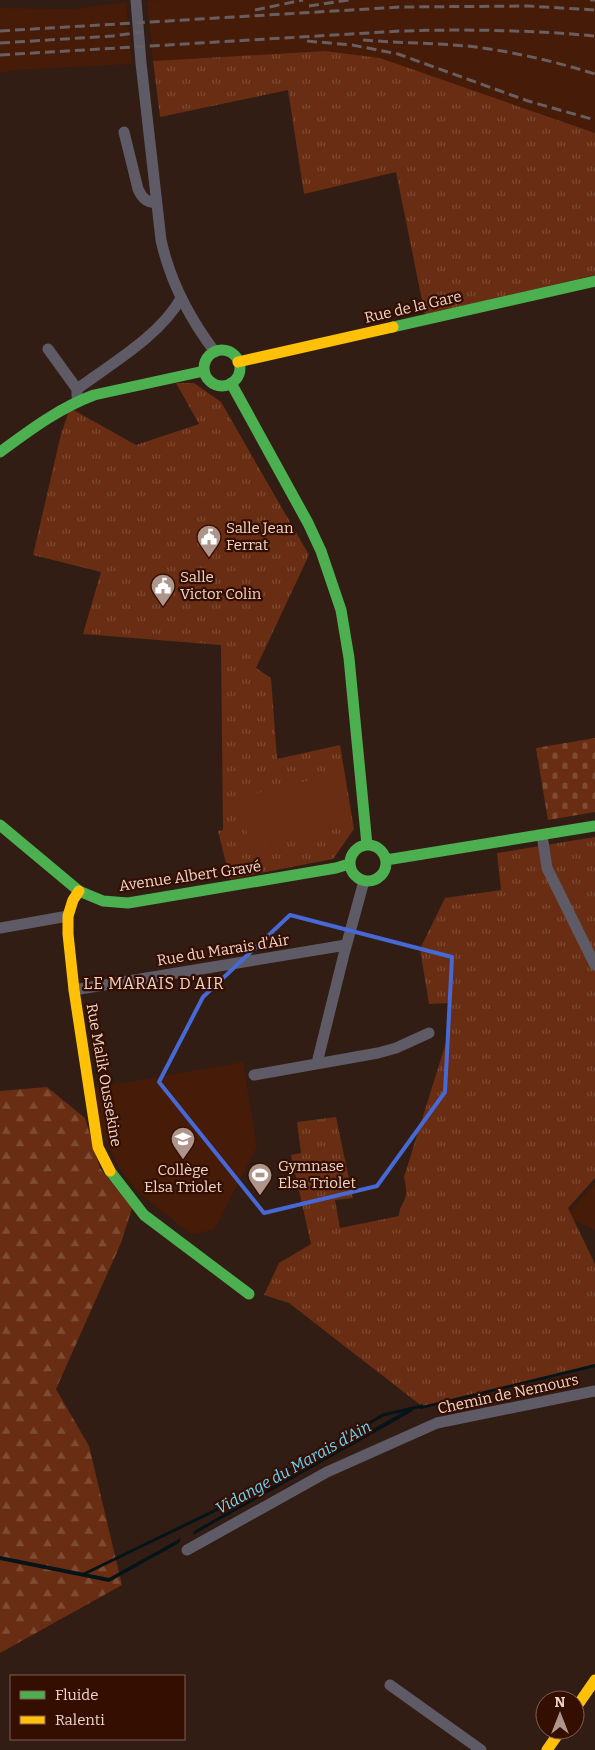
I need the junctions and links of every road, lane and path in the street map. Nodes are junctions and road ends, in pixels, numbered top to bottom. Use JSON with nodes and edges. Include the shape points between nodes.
{"nodes":[{"id":1,"x":136,"y":0,"type":"edge"},
{"id":2,"x":124,"y":132,"type":"dead end"},
{"id":3,"x":156,"y":203,"type":"junction"},
{"id":4,"x":595,"y":282,"type":"edge"},
{"id":5,"x":181,"y":298,"type":"junction"},
{"id":6,"x":48,"y":349,"type":"dead end"},
{"id":7,"x":215,"y":352,"type":"junction"},
{"id":8,"x":238,"y":362,"type":"junction"},
{"id":9,"x":204,"y":372,"type":"junction"},
{"id":10,"x":232,"y":383,"type":"junction"},
{"id":11,"x":77,"y":395,"type":"junction"},
{"id":12,"x":0,"y":452,"type":"edge"},
{"id":13,"x":0,"y":825,"type":"edge"},
{"id":14,"x":595,"y":826,"type":"edge"},
{"id":15,"x":542,"y":835,"type":"junction"},
{"id":16,"x":367,"y":845,"type":"junction"},
{"id":17,"x":386,"y":860,"type":"junction"},
{"id":18,"x":350,"y":864,"type":"junction"},
{"id":19,"x":364,"y":881,"type":"junction"},
{"id":20,"x":79,"y":891,"type":"junction"},
{"id":21,"x":68,"y":916,"type":"junction"},
{"id":22,"x":0,"y":928,"type":"edge"},
{"id":23,"x":346,"y":945,"type":"junction"},
{"id":24,"x":595,"y":965,"type":"edge"},
{"id":25,"x":74,"y":990,"type":"junction"},
{"id":26,"x":429,"y":1033,"type":"dead end"},
{"id":27,"x":317,"y":1063,"type":"junction"},
{"id":28,"x":254,"y":1075,"type":"dead end"},
{"id":29,"x":249,"y":1294,"type":"dead end"},
{"id":30,"x":595,"y":1390,"type":"edge"},
{"id":31,"x":187,"y":1550,"type":"dead end"},
{"id":32,"x":595,"y":1680,"type":"edge"},
{"id":33,"x":390,"y":1685,"type":"dead end"},
{"id":34,"x":585,"y":1694,"type":"edge"},
{"id":35,"x":481,"y":1750,"type":"edge"}],
"edges":[{"from":1,"to":3,"type":"street"},
{"from":2,"to":3,"type":"street","via":[[138,189],[146,201]]},
{"from":3,"to":5,"type":"street","via":[[165,258]]},
{"from":4,"to":8,"type":"street","name":"Rue de la Gare"},
{"from":5,"to":7,"type":"street"},
{"from":5,"to":11,"type":"street","via":[[157,330]]},
{"from":6,"to":11,"type":"street"},
{"from":7,"to":8,"type":"street","via":[[226,351]]},
{"from":7,"to":9,"type":"street","via":[[206,360]]},
{"from":8,"to":10,"type":"street","via":[[240,370]]},
{"from":9,"to":10,"type":"street","via":[[218,386]]},
{"from":9,"to":11,"type":"street","via":[[94,395]]},
{"from":10,"to":16,"type":"street","via":[[311,530],[341,610],[350,658]]},
{"from":11,"to":12,"type":"street"},
{"from":13,"to":20,"type":"street","name":"Avenue Albert Gravé"},
{"from":14,"to":15,"type":"street"},
{"from":15,"to":17,"type":"street"},
{"from":15,"to":24,"type":"street","via":[[547,868]]},
{"from":16,"to":17,"type":"street","via":[[377,848]]},
{"from":16,"to":18,"type":"street","via":[[352,853]]},
{"from":17,"to":19,"type":"street","via":[[380,876]]},
{"from":18,"to":19,"type":"street","via":[[354,875]]},
{"from":18,"to":20,"type":"street","name":"Avenue Albert Gravé","via":[[128,903],[103,901]]},
{"from":19,"to":23,"type":"street"},
{"from":20,"to":21,"type":"street"},
{"from":21,"to":22,"type":"street"},
{"from":21,"to":25,"type":"street","name":"Rue Malik Oussekine"},
{"from":23,"to":25,"type":"street","name":"Rue du Marais d'Air"},
{"from":23,"to":27,"type":"street"},
{"from":25,"to":29,"type":"street","name":"Rue Malik Oussekine","via":[[98,1147],[108,1169],[144,1215]]},
{"from":26,"to":27,"type":"street","via":[[378,1053]]},
{"from":27,"to":28,"type":"street"},
{"from":30,"to":31,"type":"street","name":"Chemin de Nemours","via":[[437,1423],[327,1472]]},
{"from":32,"to":34,"type":"street"},
{"from":33,"to":35,"type":"street"}]}
